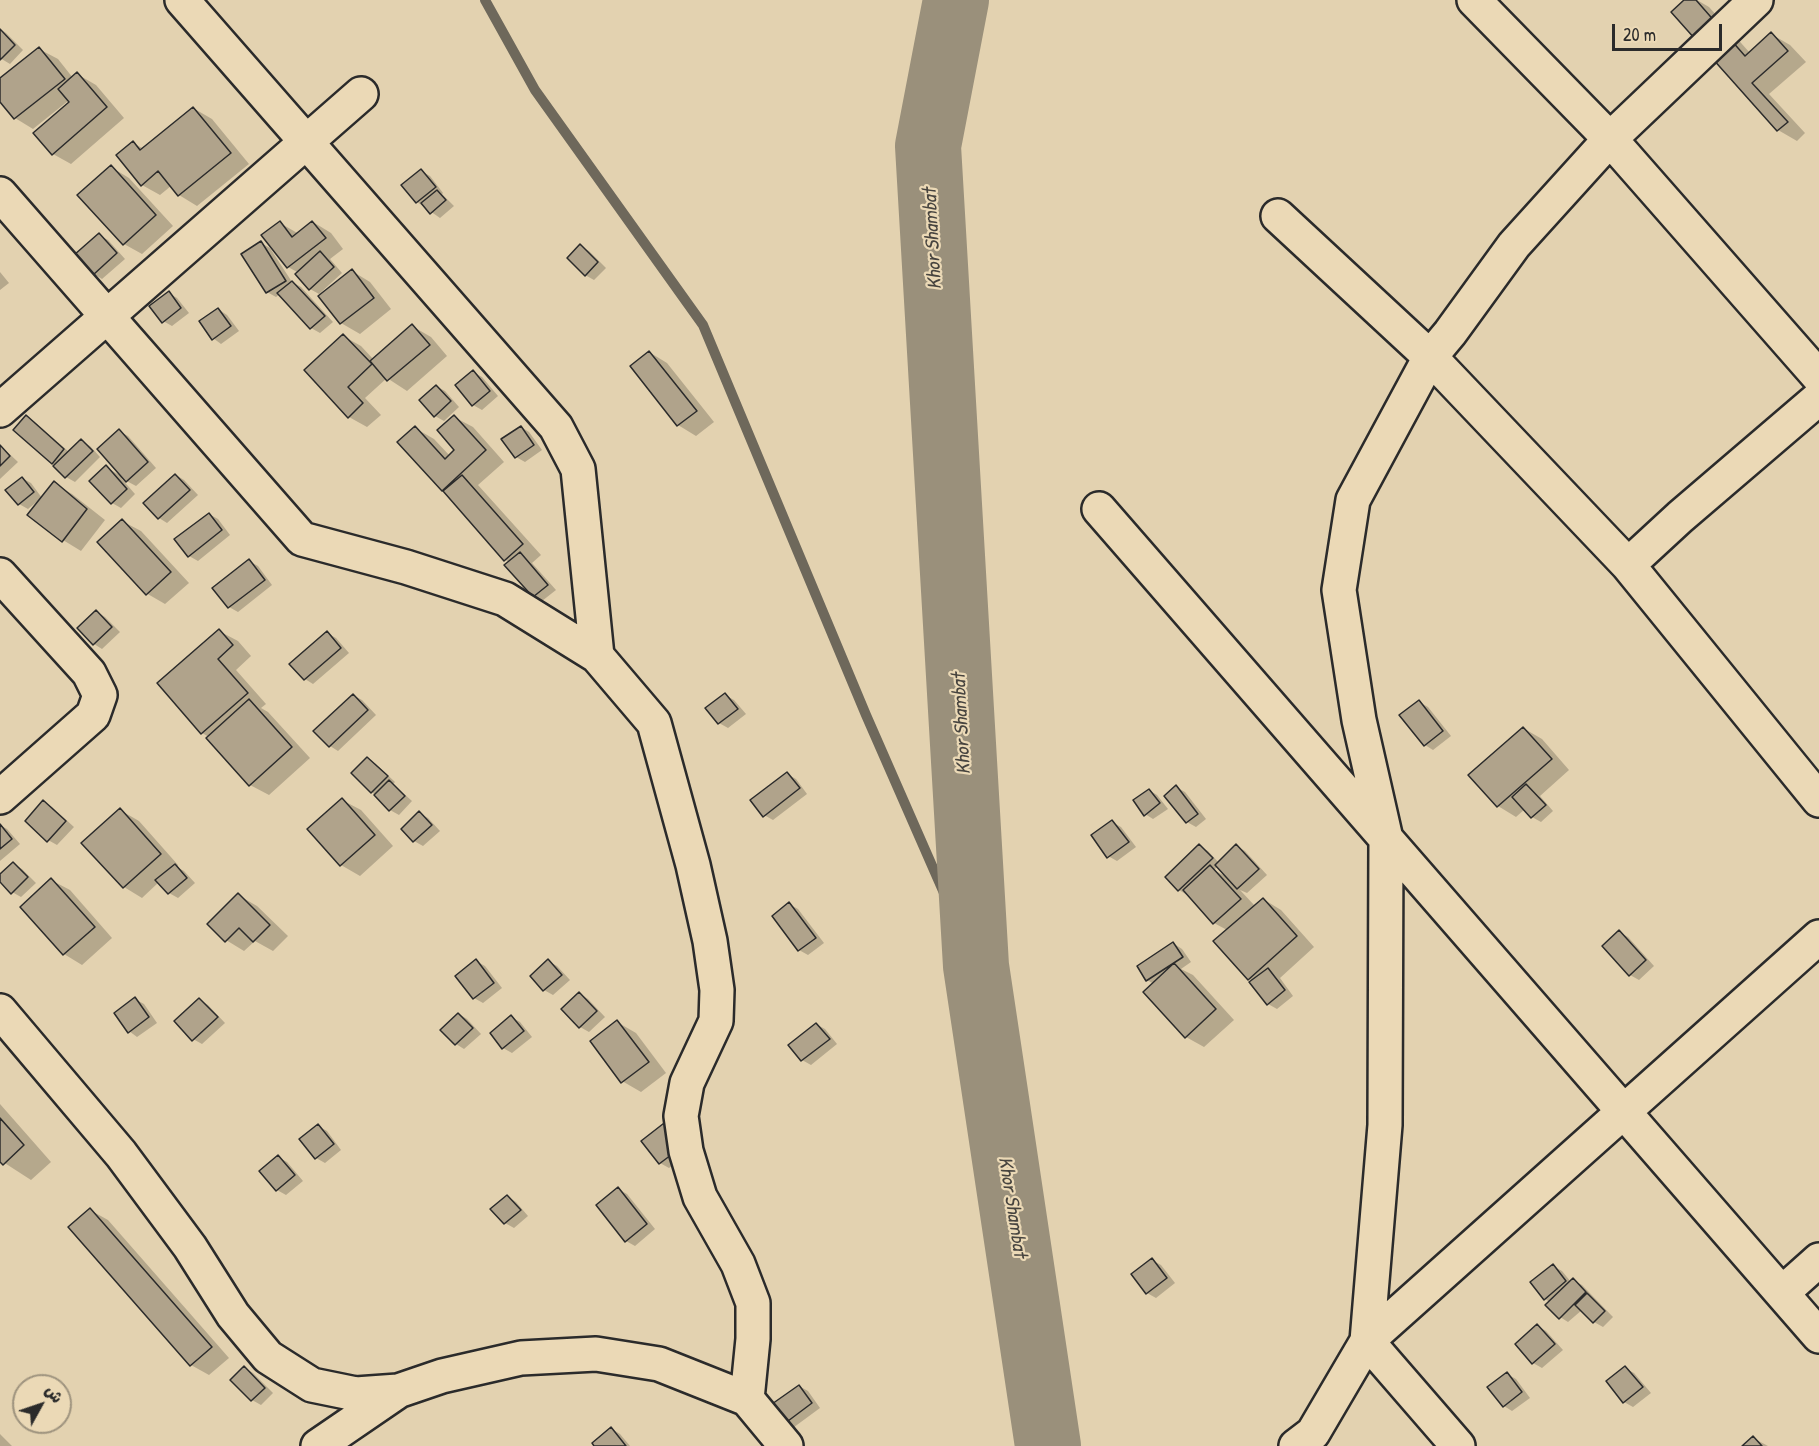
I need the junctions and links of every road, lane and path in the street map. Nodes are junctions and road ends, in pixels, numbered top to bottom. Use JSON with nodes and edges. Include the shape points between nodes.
{"nodes":[{"id":1,"x":182,"y":0,"type":"edge"},
{"id":2,"x":1474,"y":0,"type":"edge"},
{"id":3,"x":1755,"y":0,"type":"edge"},
{"id":4,"x":361,"y":94,"type":"dead end"},
{"id":5,"x":1610,"y":139,"type":"junction"},
{"id":6,"x":306,"y":142,"type":"junction"},
{"id":7,"x":0,"y":194,"type":"edge"},
{"id":8,"x":1278,"y":216,"type":"dead end"},
{"id":9,"x":107,"y":316,"type":"junction"},
{"id":10,"x":1430,"y":357,"type":"junction"},
{"id":11,"x":1819,"y":377,"type":"edge"},
{"id":12,"x":1819,"y":398,"type":"edge"},
{"id":13,"x":0,"y":410,"type":"edge"},
{"id":14,"x":1099,"y":509,"type":"dead end"},
{"id":15,"x":1628,"y":565,"type":"junction"},
{"id":16,"x":0,"y":575,"type":"edge"},
{"id":17,"x":597,"y":656,"type":"junction"},
{"id":18,"x":0,"y":797,"type":"edge"},
{"id":19,"x":1819,"y":800,"type":"edge"},
{"id":20,"x":1386,"y":839,"type":"junction"},
{"id":21,"x":1819,"y":937,"type":"edge"},
{"id":22,"x":0,"y":1011,"type":"edge"},
{"id":23,"x":1624,"y":1111,"type":"junction"},
{"id":24,"x":1819,"y":1260,"type":"edge"},
{"id":25,"x":1782,"y":1293,"type":"junction"},
{"id":26,"x":1819,"y":1336,"type":"edge"},
{"id":27,"x":1367,"y":1341,"type":"junction"},
{"id":28,"x":398,"y":1391,"type":"junction"},
{"id":29,"x":747,"y":1399,"type":"junction"},
{"id":30,"x":318,"y":1446,"type":"edge"},
{"id":31,"x":786,"y":1446,"type":"edge"},
{"id":32,"x":1296,"y":1446,"type":"edge"},
{"id":33,"x":1458,"y":1446,"type":"edge"}],
"edges":[{"from":1,"to":6,"type":"street"},
{"from":2,"to":5,"type":"street"},
{"from":3,"to":5,"type":"street"},
{"from":4,"to":6,"type":"street"},
{"from":5,"to":10,"type":"street","via":[[1514,245]]},
{"from":5,"to":11,"type":"street"},
{"from":6,"to":9,"type":"street"},
{"from":6,"to":17,"type":"street","via":[[556,427],[578,469]]},
{"from":7,"to":9,"type":"street"},
{"from":8,"to":10,"type":"street"},
{"from":9,"to":13,"type":"street"},
{"from":9,"to":17,"type":"street","via":[[302,539],[505,599]]},
{"from":10,"to":15,"type":"street"},
{"from":10,"to":20,"type":"street","via":[[1353,500],[1340,590],[1359,720]]},
{"from":12,"to":15,"type":"street"},
{"from":14,"to":20,"type":"street"},
{"from":15,"to":19,"type":"street"},
{"from":16,"to":18,"type":"street","via":[[89,673],[100,695],[93,715]]},
{"from":17,"to":29,"type":"street","via":[[654,723],[710,941],[717,990],[716,1021],[687,1083],[681,1116],[686,1151],[700,1197],[738,1264],[753,1304]]},
{"from":20,"to":23,"type":"street"},
{"from":20,"to":27,"type":"street","via":[[1385,1125]]},
{"from":21,"to":23,"type":"street"},
{"from":22,"to":28,"type":"street","via":[[121,1154],[190,1247],[233,1316],[268,1357],[312,1385],[356,1394]]},
{"from":23,"to":25,"type":"street"},
{"from":23,"to":27,"type":"street"},
{"from":24,"to":25,"type":"street"},
{"from":25,"to":26,"type":"street"},
{"from":27,"to":32,"type":"street","via":[[1313,1433]]},
{"from":27,"to":33,"type":"street"},
{"from":28,"to":29,"type":"street","via":[[442,1376],[521,1358],[596,1354],[659,1364]]},
{"from":28,"to":30,"type":"street"},
{"from":29,"to":31,"type":"street"}]}
